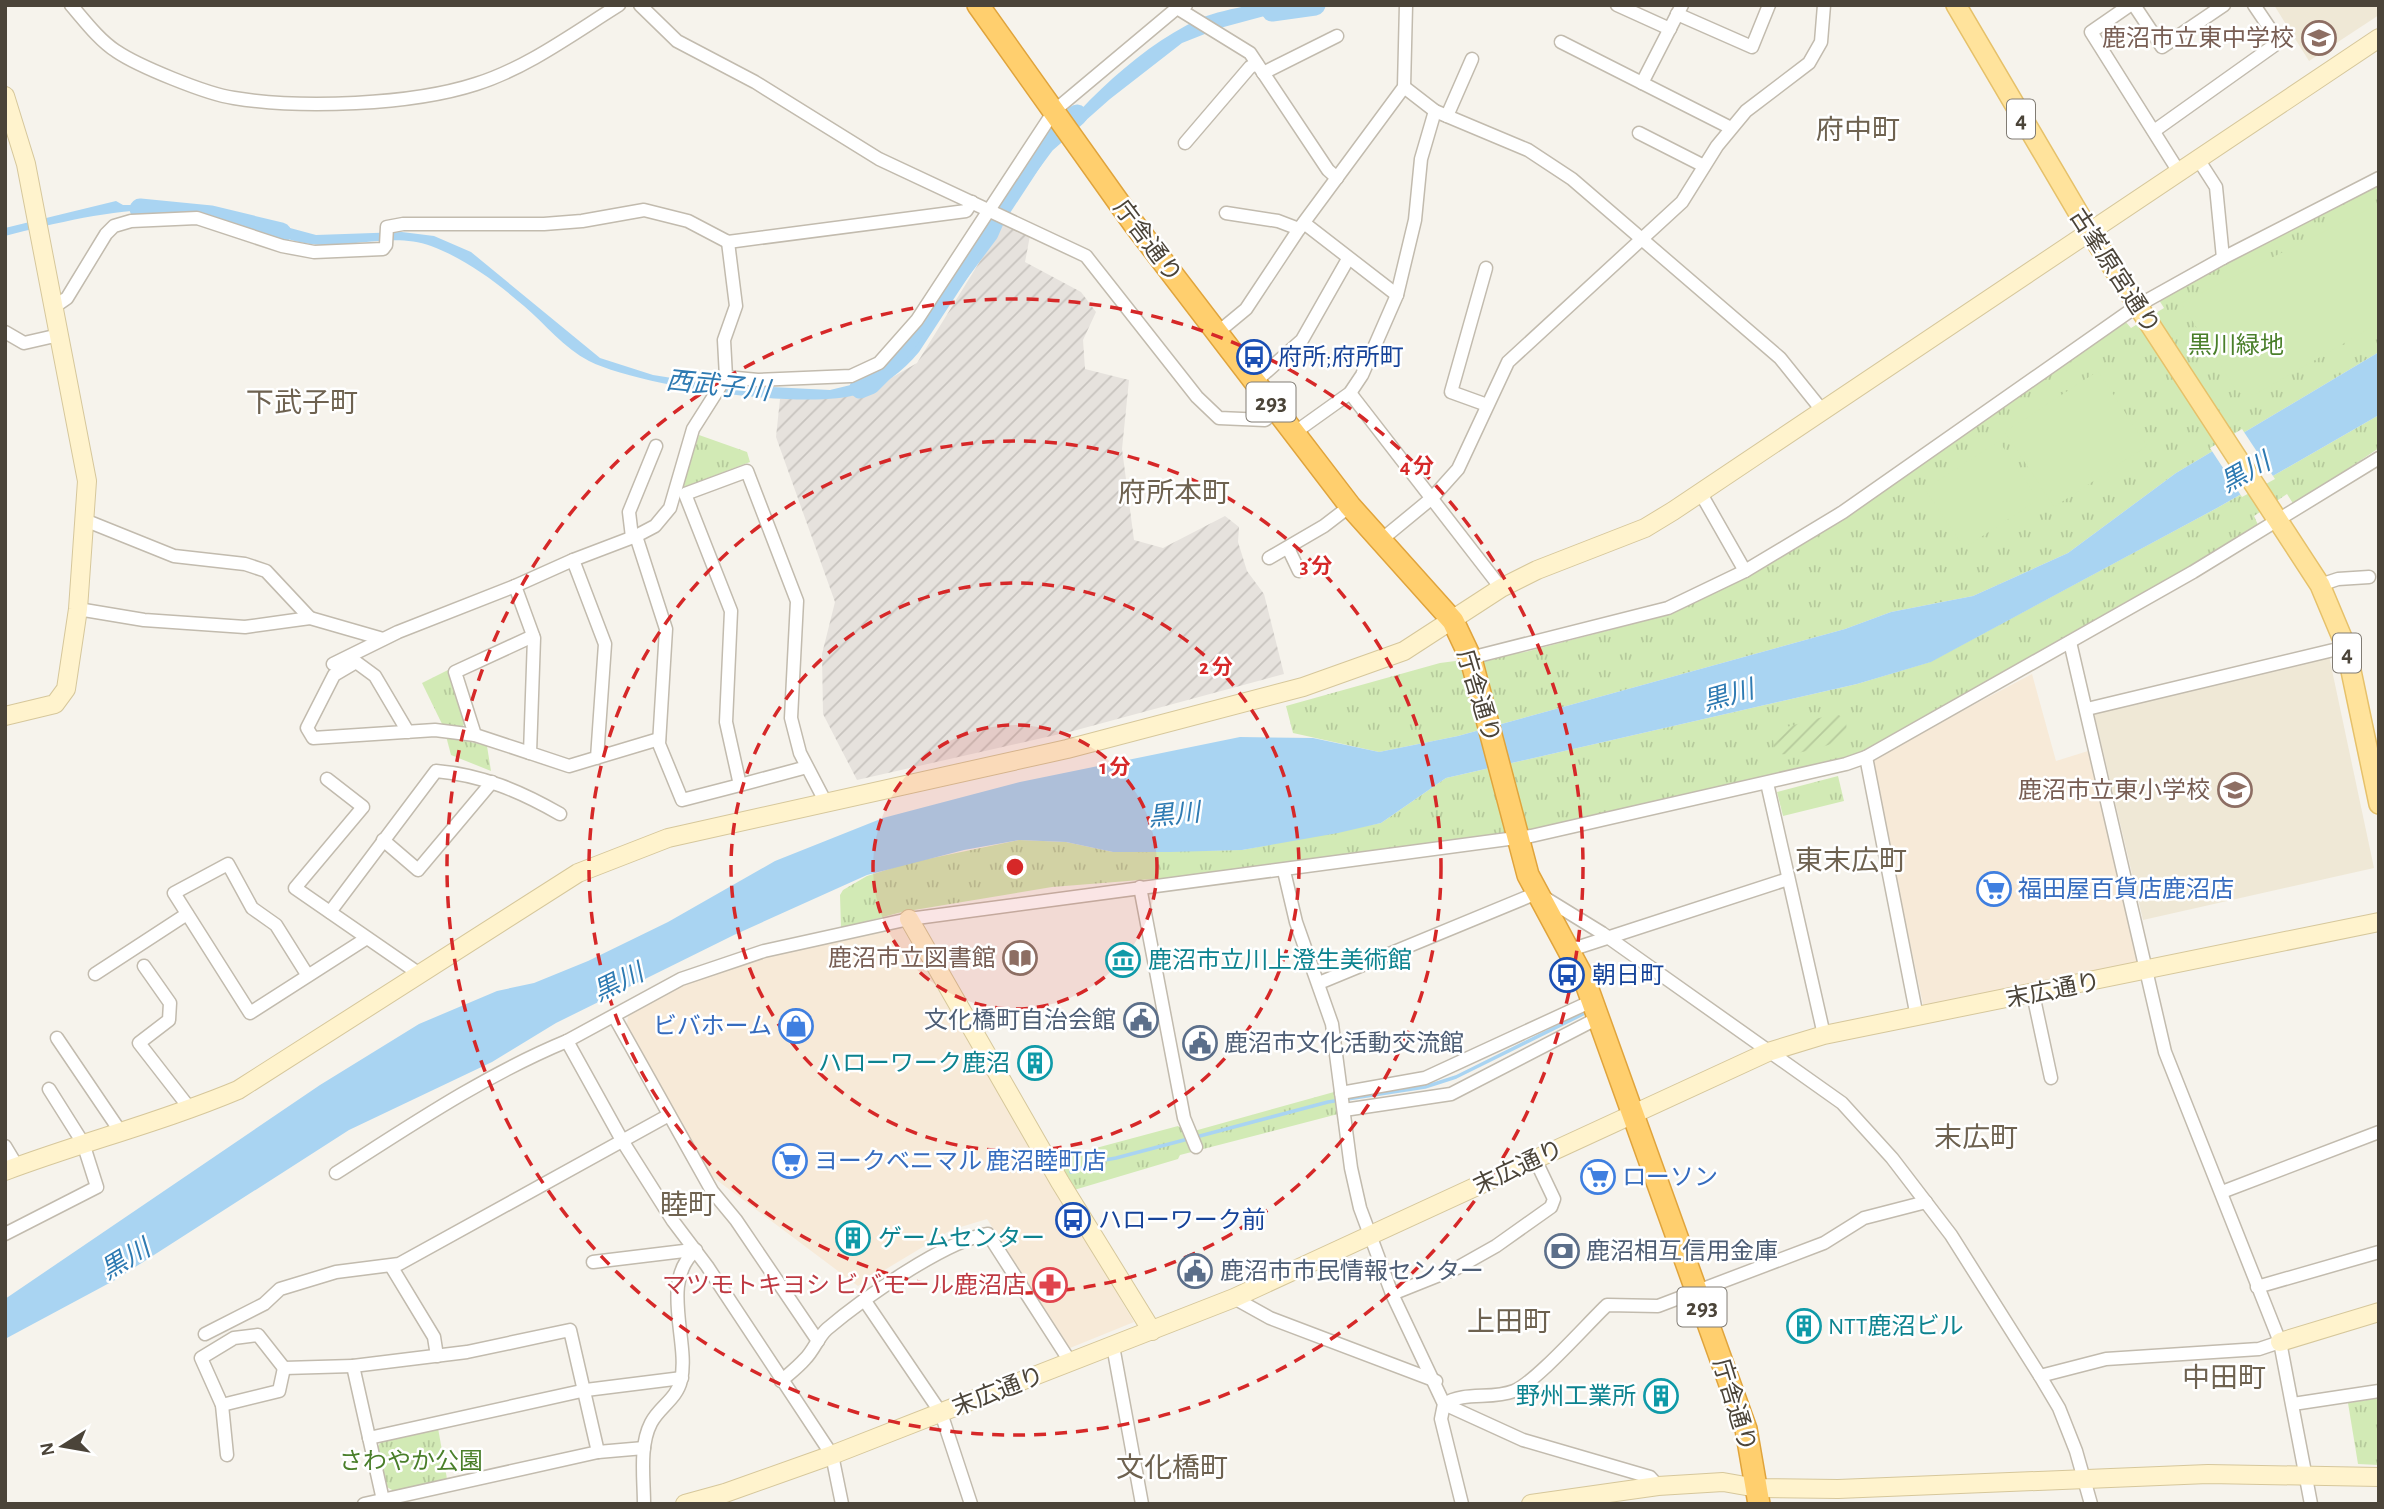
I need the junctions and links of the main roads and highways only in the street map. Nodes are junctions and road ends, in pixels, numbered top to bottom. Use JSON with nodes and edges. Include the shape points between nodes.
{"nodes":[{"id":1,"x":978,"y":5,"type":"edge"},
{"id":2,"x":1956,"y":5,"type":"edge"},
{"id":3,"x":2379,"y":804,"type":"edge"},
{"id":4,"x":1758,"y":1496,"type":"edge"}],
"edges":[{"from":1,"to":4,"type":"highway","name":"庁舎通り","number":"293","via":[[1217,333],[1350,506],[1453,621],[1471,658],[1536,893],[1570,950],[1595,1009],[1746,1429]]},
{"from":2,"to":3,"type":"main road","name":"古峯原宮通り","number":"4","via":[[2138,309],[2320,584],[2346,647]]}]}
